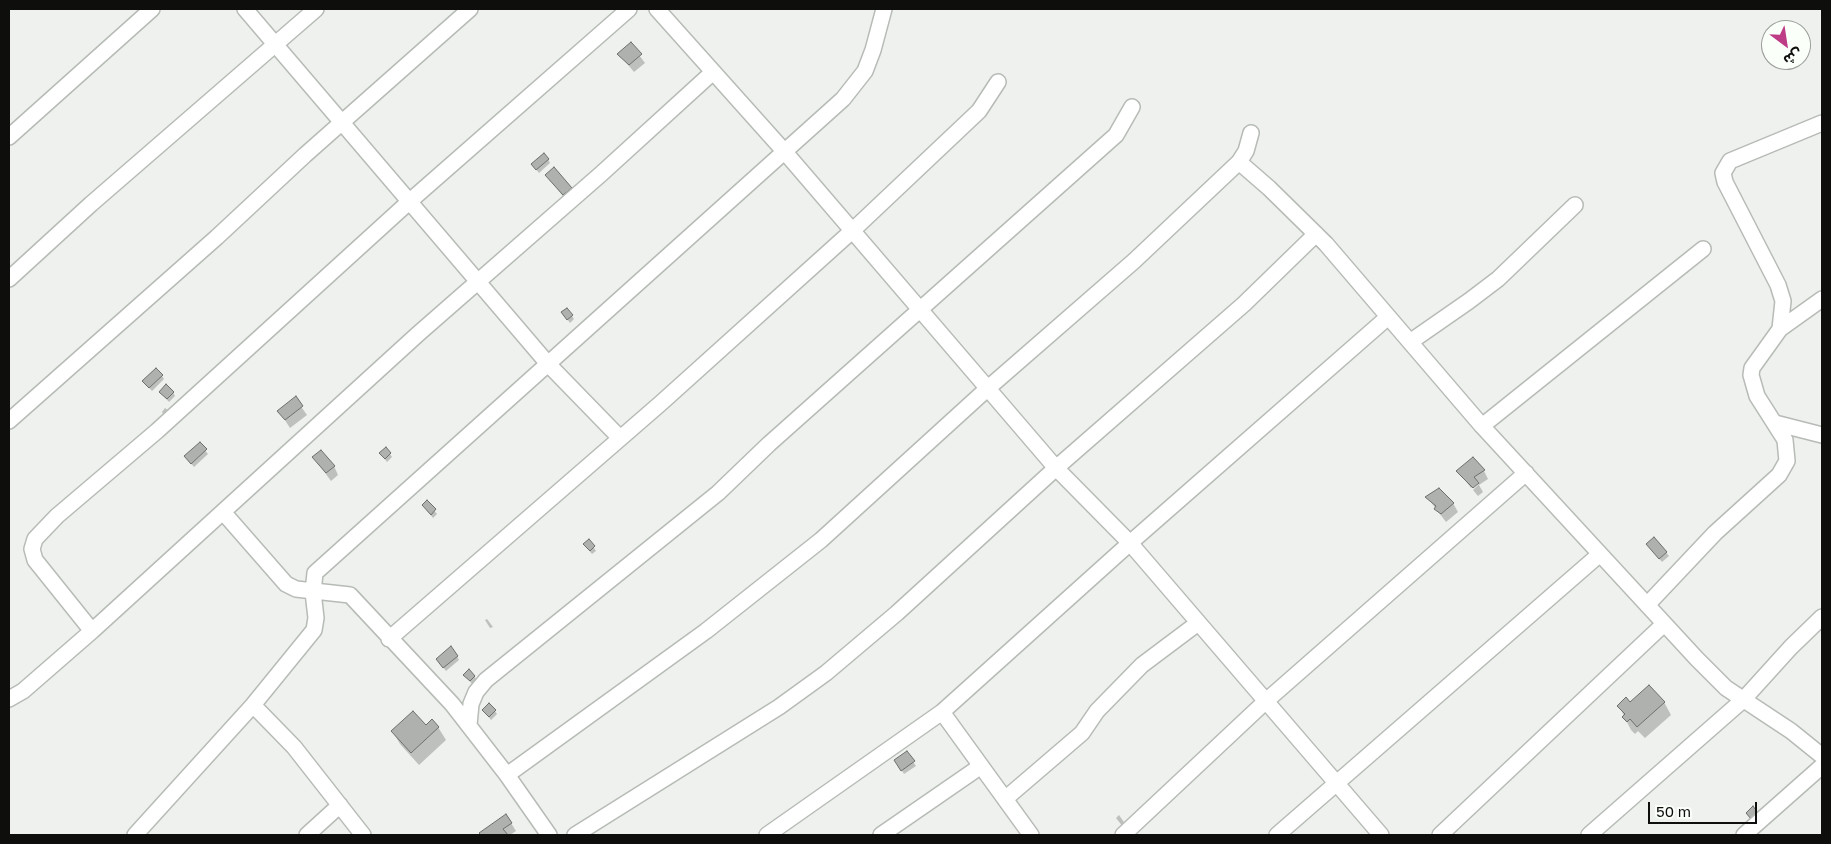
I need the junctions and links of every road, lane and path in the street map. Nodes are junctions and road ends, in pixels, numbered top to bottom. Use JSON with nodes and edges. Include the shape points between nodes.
{"nodes":[{"id":1,"x":152,"y":9,"type":"edge"},
{"id":2,"x":245,"y":9,"type":"edge"},
{"id":3,"x":316,"y":9,"type":"edge"},
{"id":4,"x":470,"y":9,"type":"edge"},
{"id":5,"x":629,"y":9,"type":"edge"},
{"id":6,"x":657,"y":9,"type":"edge"},
{"id":7,"x":884,"y":9,"type":"edge"},
{"id":8,"x":275,"y":45,"type":"junction"},
{"id":9,"x":713,"y":72,"type":"junction"},
{"id":10,"x":998,"y":82,"type":"dead end"},
{"id":11,"x":1132,"y":107,"type":"dead end"},
{"id":12,"x":343,"y":121,"type":"junction"},
{"id":13,"x":1822,"y":123,"type":"edge"},
{"id":14,"x":1251,"y":133,"type":"dead end"},
{"id":15,"x":9,"y":137,"type":"edge"},
{"id":16,"x":784,"y":151,"type":"junction"},
{"id":17,"x":1239,"y":162,"type":"junction"},
{"id":18,"x":410,"y":201,"type":"junction"},
{"id":19,"x":1575,"y":204,"type":"dead end"},
{"id":20,"x":852,"y":230,"type":"junction"},
{"id":21,"x":1316,"y":234,"type":"junction"},
{"id":22,"x":1703,"y":249,"type":"dead end"},
{"id":23,"x":9,"y":279,"type":"edge"},
{"id":24,"x":477,"y":281,"type":"junction"},
{"id":25,"x":1822,"y":299,"type":"edge"},
{"id":26,"x":919,"y":310,"type":"junction"},
{"id":27,"x":1388,"y":317,"type":"junction"},
{"id":28,"x":1780,"y":328,"type":"junction"},
{"id":29,"x":1410,"y":342,"type":"junction"},
{"id":30,"x":549,"y":365,"type":"junction"},
{"id":31,"x":987,"y":389,"type":"junction"},
{"id":32,"x":9,"y":420,"type":"edge"},
{"id":33,"x":1775,"y":423,"type":"junction"},
{"id":34,"x":1482,"y":426,"type":"junction"},
{"id":35,"x":1822,"y":435,"type":"edge"},
{"id":36,"x":620,"y":438,"type":"junction"},
{"id":37,"x":1056,"y":468,"type":"junction"},
{"id":38,"x":1526,"y":473,"type":"junction"},
{"id":39,"x":223,"y":512,"type":"junction"},
{"id":40,"x":1130,"y":542,"type":"junction"},
{"id":41,"x":1600,"y":554,"type":"junction"},
{"id":42,"x":313,"y":592,"type":"junction"},
{"id":43,"x":1647,"y":605,"type":"junction"},
{"id":44,"x":1822,"y":617,"type":"edge"},
{"id":45,"x":1198,"y":623,"type":"junction"},
{"id":46,"x":1664,"y":624,"type":"junction"},
{"id":47,"x":92,"y":631,"type":"junction"},
{"id":48,"x":389,"y":639,"type":"junction"},
{"id":49,"x":9,"y":698,"type":"edge"},
{"id":50,"x":1743,"y":700,"type":"junction"},
{"id":51,"x":1266,"y":701,"type":"junction"},
{"id":52,"x":253,"y":705,"type":"junction"},
{"id":53,"x":942,"y":712,"type":"junction"},
{"id":54,"x":469,"y":725,"type":"junction"},
{"id":55,"x":1822,"y":756,"type":"edge"},
{"id":56,"x":981,"y":766,"type":"junction"},
{"id":57,"x":1822,"y":766,"type":"edge"},
{"id":58,"x":507,"y":775,"type":"junction"},
{"id":59,"x":1336,"y":783,"type":"junction"},
{"id":60,"x":1005,"y":799,"type":"junction"},
{"id":61,"x":340,"y":805,"type":"junction"},
{"id":62,"x":135,"y":835,"type":"edge"},
{"id":63,"x":307,"y":835,"type":"edge"},
{"id":64,"x":363,"y":835,"type":"edge"},
{"id":65,"x":549,"y":835,"type":"edge"},
{"id":66,"x":575,"y":835,"type":"edge"},
{"id":67,"x":767,"y":835,"type":"edge"},
{"id":68,"x":881,"y":835,"type":"edge"},
{"id":69,"x":1032,"y":835,"type":"edge"},
{"id":70,"x":1123,"y":835,"type":"edge"},
{"id":71,"x":1277,"y":835,"type":"edge"},
{"id":72,"x":1381,"y":835,"type":"edge"},
{"id":73,"x":1440,"y":835,"type":"edge"},
{"id":74,"x":1589,"y":835,"type":"edge"},
{"id":75,"x":1744,"y":835,"type":"edge"}],
"edges":[{"from":1,"to":15,"type":"street"},
{"from":2,"to":8,"type":"street"},
{"from":3,"to":8,"type":"street"},
{"from":4,"to":12,"type":"street"},
{"from":5,"to":18,"type":"street"},
{"from":6,"to":9,"type":"street"},
{"from":7,"to":16,"type":"street","via":[[873,50],[855,87]]},
{"from":8,"to":12,"type":"street"},
{"from":8,"to":23,"type":"street"},
{"from":9,"to":16,"type":"street"},
{"from":9,"to":24,"type":"street"},
{"from":10,"to":20,"type":"street","via":[[979,111]]},
{"from":11,"to":26,"type":"street","via":[[1116,135]]},
{"from":12,"to":18,"type":"street"},
{"from":12,"to":32,"type":"street","via":[[218,237]]},
{"from":13,"to":28,"type":"street","via":[[1734,159],[1724,168],[1725,182],[1781,293]]},
{"from":14,"to":17,"type":"street"},
{"from":16,"to":20,"type":"street"},
{"from":16,"to":30,"type":"street"},
{"from":17,"to":21,"type":"street"},
{"from":17,"to":31,"type":"street","via":[[1134,261]]},
{"from":18,"to":24,"type":"street"},
{"from":18,"to":47,"type":"street","via":[[157,431],[57,516],[35,540],[32,549],[35,560]]},
{"from":19,"to":29,"type":"street","via":[[1498,279]]},
{"from":20,"to":26,"type":"street"},
{"from":20,"to":36,"type":"street"},
{"from":21,"to":27,"type":"street"},
{"from":21,"to":37,"type":"street","via":[[1244,304]]},
{"from":22,"to":34,"type":"street"},
{"from":24,"to":30,"type":"street"},
{"from":24,"to":39,"type":"street"},
{"from":25,"to":28,"type":"street"},
{"from":26,"to":31,"type":"street"},
{"from":26,"to":54,"type":"street","via":[[718,492],[491,676],[476,692]]},
{"from":27,"to":29,"type":"street"},
{"from":27,"to":40,"type":"street"},
{"from":28,"to":33,"type":"street","via":[[1752,368],[1751,375],[1757,396]]},
{"from":29,"to":34,"type":"street"},
{"from":30,"to":36,"type":"street"},
{"from":30,"to":42,"type":"street","via":[[326,562],[315,573]]},
{"from":31,"to":37,"type":"street"},
{"from":31,"to":58,"type":"street","via":[[821,540],[706,631]]},
{"from":33,"to":35,"type":"street"},
{"from":33,"to":43,"type":"street","via":[[1787,446],[1784,468],[1715,533]]},
{"from":34,"to":38,"type":"street"},
{"from":36,"to":48,"type":"street"},
{"from":37,"to":40,"type":"street"},
{"from":37,"to":66,"type":"street","via":[[897,613],[826,672],[779,707]]},
{"from":38,"to":41,"type":"street"},
{"from":38,"to":51,"type":"street"},
{"from":39,"to":42,"type":"street","via":[[286,584]]},
{"from":39,"to":47,"type":"street"},
{"from":40,"to":45,"type":"street"},
{"from":40,"to":53,"type":"street"},
{"from":41,"to":43,"type":"street"},
{"from":41,"to":59,"type":"street"},
{"from":42,"to":48,"type":"street","via":[[350,595]]},
{"from":42,"to":52,"type":"street","via":[[314,630]]},
{"from":43,"to":46,"type":"street"},
{"from":44,"to":50,"type":"street"},
{"from":45,"to":51,"type":"street"},
{"from":45,"to":60,"type":"street","via":[[1142,665],[1097,711],[1082,733]]},
{"from":46,"to":50,"type":"street","via":[[1726,688]]},
{"from":46,"to":73,"type":"street"},
{"from":47,"to":49,"type":"street","via":[[23,691]]},
{"from":48,"to":54,"type":"street"},
{"from":50,"to":55,"type":"street"},
{"from":50,"to":74,"type":"street"},
{"from":51,"to":59,"type":"street"},
{"from":51,"to":70,"type":"street"},
{"from":52,"to":61,"type":"street","via":[[294,748]]},
{"from":52,"to":62,"type":"street"},
{"from":53,"to":56,"type":"street"},
{"from":53,"to":67,"type":"street"},
{"from":54,"to":58,"type":"street"},
{"from":56,"to":60,"type":"street"},
{"from":56,"to":68,"type":"street"},
{"from":57,"to":75,"type":"street"},
{"from":58,"to":65,"type":"street"},
{"from":59,"to":71,"type":"street"},
{"from":59,"to":72,"type":"street"},
{"from":60,"to":69,"type":"street"},
{"from":61,"to":63,"type":"street"},
{"from":61,"to":64,"type":"street"}]}
